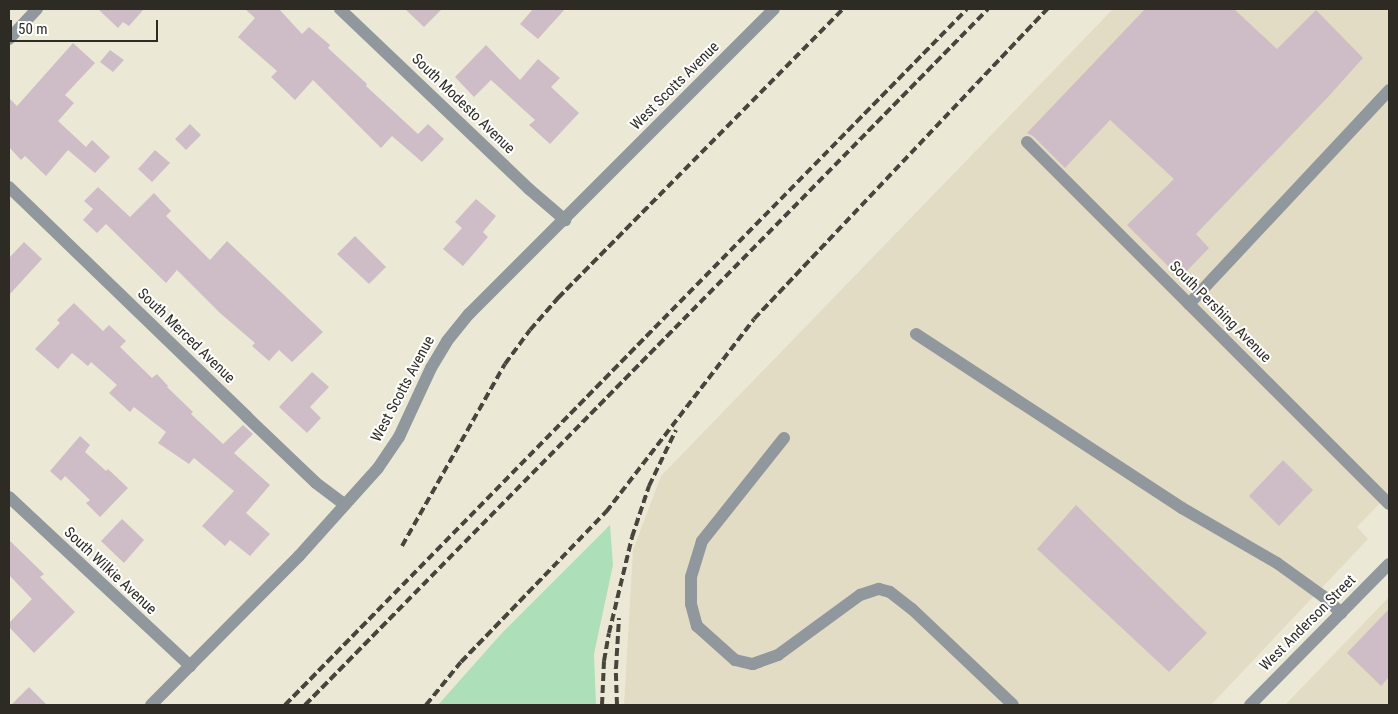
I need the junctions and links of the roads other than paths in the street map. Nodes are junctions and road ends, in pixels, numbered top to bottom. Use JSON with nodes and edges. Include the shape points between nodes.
{"nodes":[{"id":1,"x":37,"y":9,"type":"edge"},
{"id":2,"x":340,"y":9,"type":"edge"},
{"id":3,"x":774,"y":9,"type":"edge"},
{"id":4,"x":9,"y":39,"type":"edge"},
{"id":5,"x":1389,"y":90,"type":"edge"},
{"id":6,"x":1027,"y":142,"type":"dead end"},
{"id":7,"x":9,"y":187,"type":"edge"},
{"id":8,"x":565,"y":220,"type":"junction"},
{"id":9,"x":1189,"y":304,"type":"junction"},
{"id":10,"x":916,"y":334,"type":"dead end"},
{"id":11,"x":784,"y":438,"type":"dead end"},
{"id":12,"x":9,"y":498,"type":"edge"},
{"id":13,"x":1389,"y":504,"type":"edge"},
{"id":14,"x":345,"y":505,"type":"junction"},
{"id":15,"x":1389,"y":564,"type":"edge"},
{"id":16,"x":1341,"y":613,"type":"junction"},
{"id":17,"x":190,"y":666,"type":"junction"},
{"id":18,"x":151,"y":705,"type":"edge"},
{"id":19,"x":1012,"y":705,"type":"edge"},
{"id":20,"x":1250,"y":705,"type":"edge"}],
"edges":[{"from":1,"to":4,"type":"street"},
{"from":2,"to":8,"type":"street","name":"South Modesto Avenue"},
{"from":3,"to":8,"type":"street","name":"West Scotts Avenue"},
{"from":5,"to":9,"type":"street"},
{"from":6,"to":9,"type":"street","name":"South Pershing Avenue"},
{"from":7,"to":14,"type":"street","name":"South Merced Avenue","via":[[247,417]]},
{"from":8,"to":14,"type":"street","name":"West Scotts Avenue","via":[[469,314],[446,341],[400,438]]},
{"from":9,"to":13,"type":"street","name":"South Pershing Avenue"},
{"from":10,"to":16,"type":"street","via":[[1182,508],[1276,564]]},
{"from":11,"to":19,"type":"street","via":[[702,541],[691,577],[691,604],[697,626],[735,660],[753,664],[778,655],[860,595],[878,589],[890,592],[912,608]]},
{"from":12,"to":17,"type":"street","name":"South Wilkie Avenue"},
{"from":14,"to":17,"type":"street","name":"West Scotts Avenue"},
{"from":15,"to":16,"type":"street","name":"West Anderson Street"},
{"from":16,"to":20,"type":"street","name":"West Anderson Street"},
{"from":17,"to":18,"type":"street","name":"West Scotts Avenue"}]}
